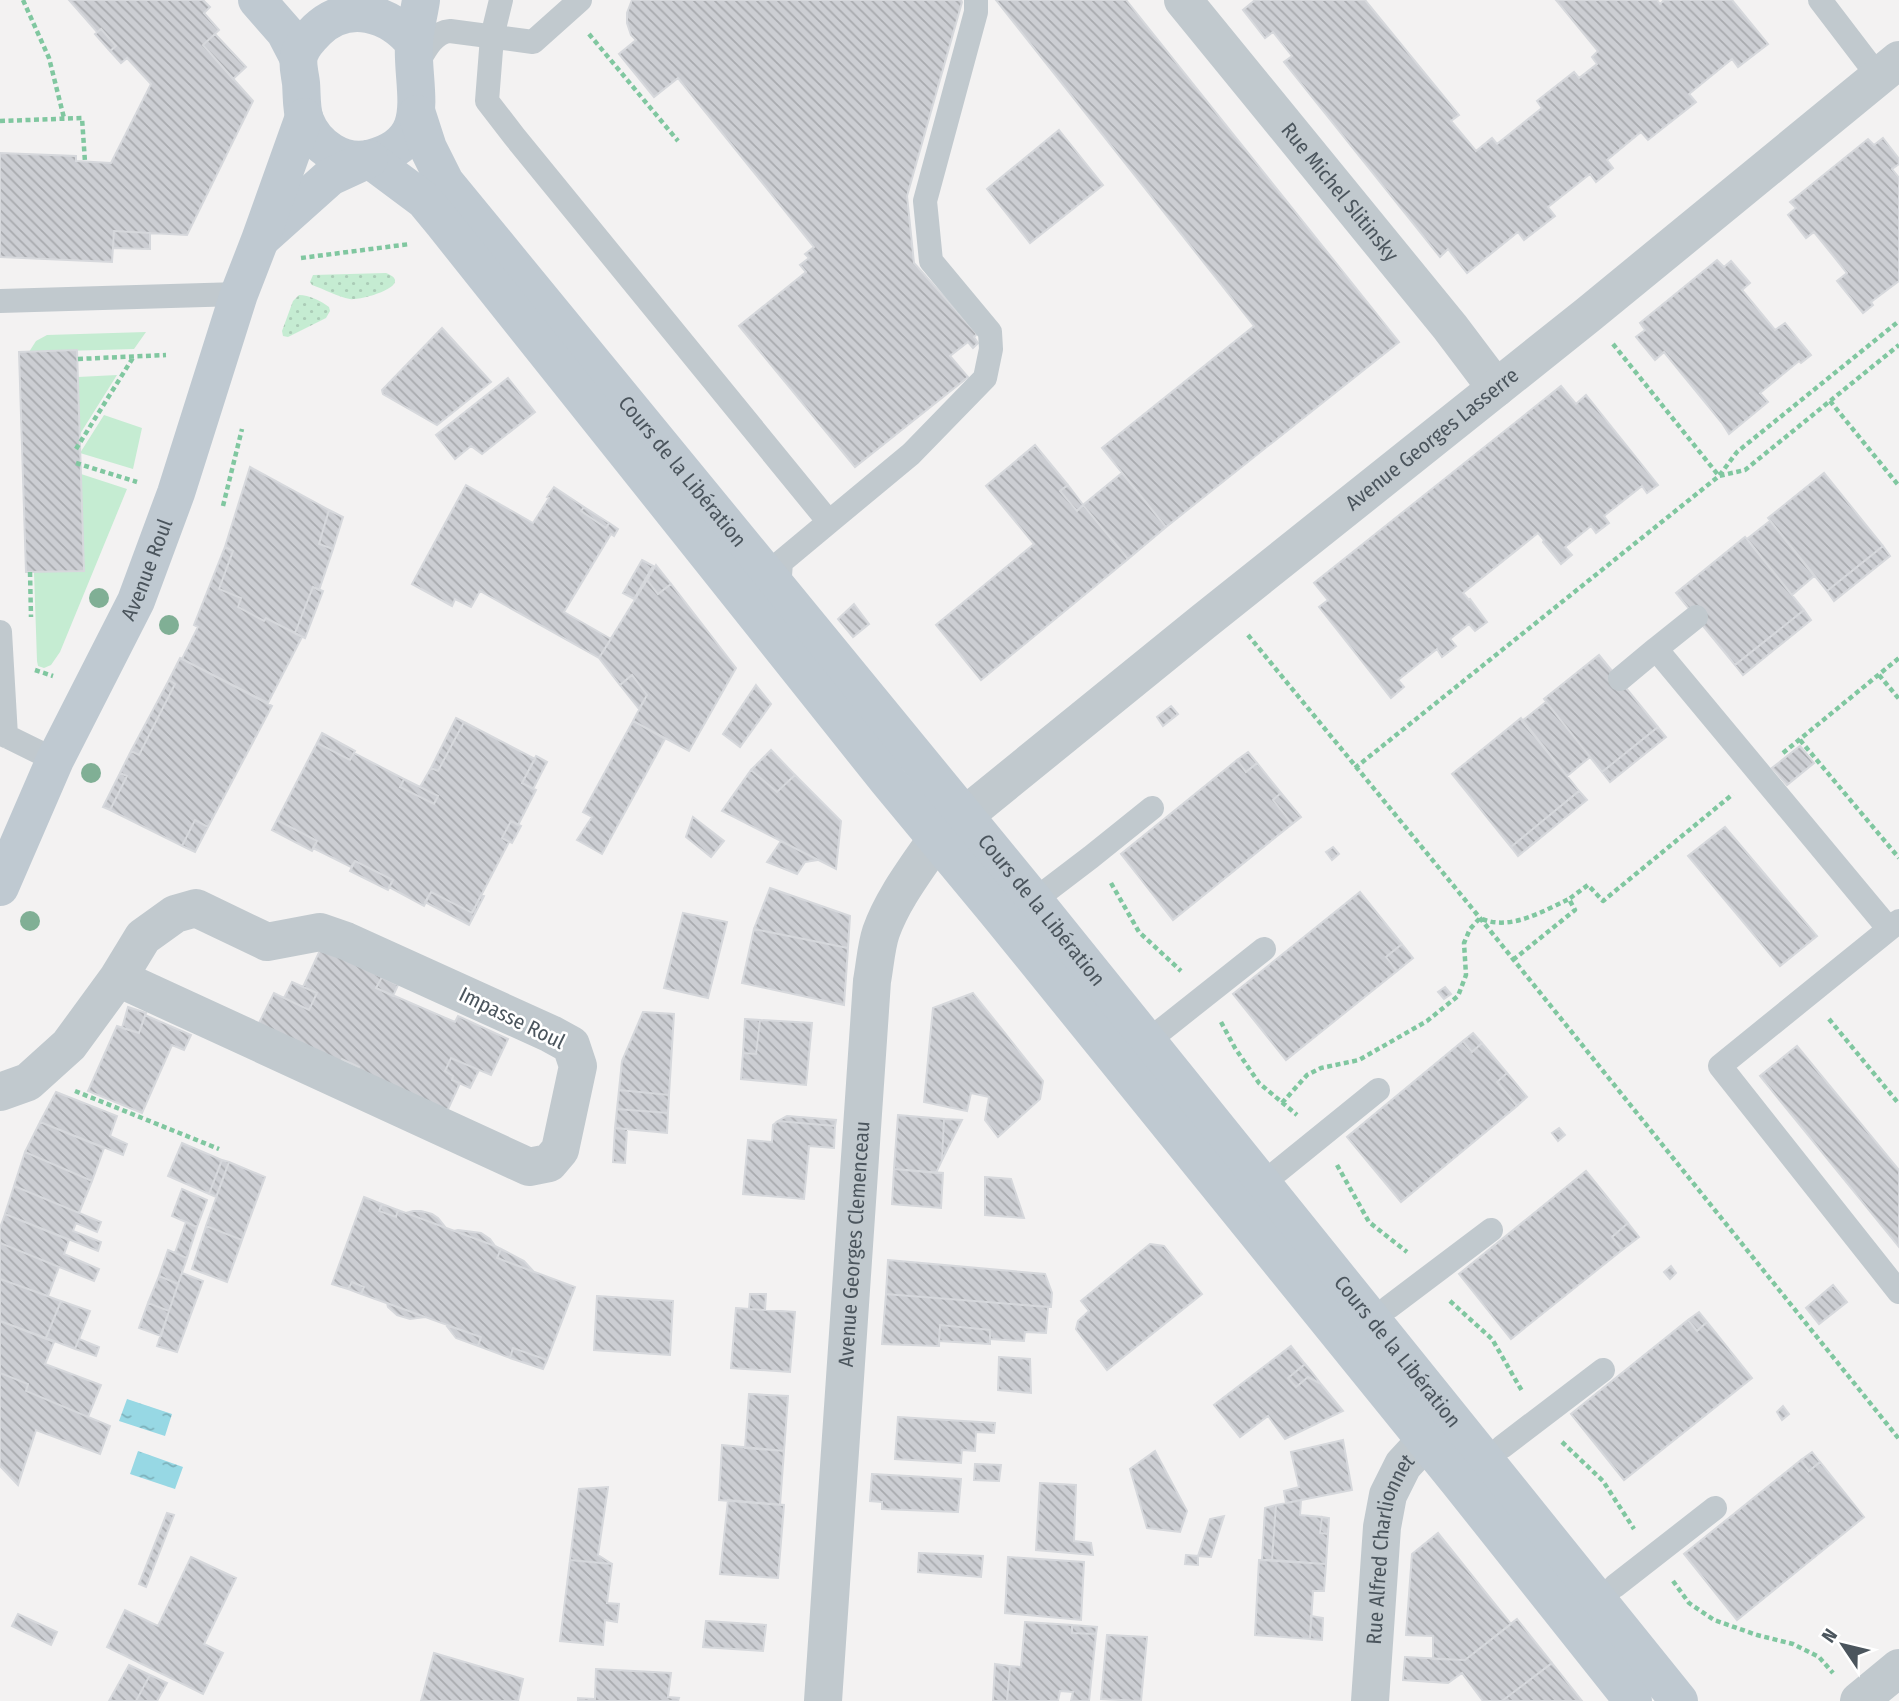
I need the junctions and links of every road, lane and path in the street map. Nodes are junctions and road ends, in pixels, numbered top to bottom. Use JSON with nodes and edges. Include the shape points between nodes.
{"nodes":[{"id":1,"x":23,"y":0,"type":"edge"},
{"id":2,"x":257,"y":0,"type":"edge"},
{"id":3,"x":421,"y":0,"type":"edge"},
{"id":4,"x":501,"y":0,"type":"edge"},
{"id":5,"x":976,"y":0,"type":"edge"},
{"id":6,"x":1183,"y":0,"type":"edge"},
{"id":7,"x":1820,"y":0,"type":"edge"},
{"id":8,"x":574,"y":5,"type":"edge"},
{"id":9,"x":345,"y":7,"type":"edge"},
{"id":10,"x":492,"y":37,"type":"junction"},
{"id":11,"x":415,"y":55,"type":"junction"},
{"id":12,"x":299,"y":57,"type":"junction"},
{"id":13,"x":1889,"y":68,"type":"edge"},
{"id":14,"x":417,"y":114,"type":"junction"},
{"id":15,"x":304,"y":117,"type":"junction"},
{"id":16,"x":64,"y":118,"type":"junction"},
{"id":17,"x":0,"y":121,"type":"edge"},
{"id":18,"x":678,"y":141,"type":"dead end"},
{"id":19,"x":369,"y":159,"type":"junction"},
{"id":20,"x":85,"y":162,"type":"dead end"},
{"id":21,"x":421,"y":243,"type":"dead end"},
{"id":22,"x":276,"y":249,"type":"junction"},
{"id":23,"x":239,"y":294,"type":"junction"},
{"id":24,"x":0,"y":301,"type":"edge"},
{"id":25,"x":1589,"y":314,"type":"junction"},
{"id":26,"x":1899,"y":321,"type":"edge"},
{"id":27,"x":1899,"y":345,"type":"edge"},
{"id":28,"x":166,"y":355,"type":"dead end"},
{"id":29,"x":134,"y":356,"type":"junction"},
{"id":30,"x":78,"y":359,"type":"dead end"},
{"id":31,"x":1496,"y":388,"type":"junction"},
{"id":32,"x":1830,"y":401,"type":"junction"},
{"id":33,"x":243,"y":425,"type":"dead end"},
{"id":34,"x":76,"y":449,"type":"dead end"},
{"id":35,"x":76,"y":463,"type":"dead end"},
{"id":36,"x":1719,"y":476,"type":"junction"},
{"id":37,"x":137,"y":482,"type":"dead end"},
{"id":38,"x":1899,"y":486,"type":"edge"},
{"id":39,"x":223,"y":506,"type":"dead end"},
{"id":40,"x":829,"y":522,"type":"junction"},
{"id":41,"x":779,"y":589,"type":"junction"},
{"id":42,"x":1224,"y":605,"type":"junction"},
{"id":43,"x":1696,"y":617,"type":"dead end"},
{"id":44,"x":0,"y":632,"type":"edge"},
{"id":45,"x":1656,"y":649,"type":"junction"},
{"id":46,"x":1899,"y":658,"type":"edge"},
{"id":47,"x":1879,"y":675,"type":"junction"},
{"id":48,"x":1620,"y":679,"type":"dead end"},
{"id":49,"x":1899,"y":699,"type":"edge"},
{"id":50,"x":3,"y":734,"type":"edge"},
{"id":51,"x":1800,"y":740,"type":"junction"},
{"id":52,"x":55,"y":760,"type":"junction"},
{"id":53,"x":1355,"y":768,"type":"junction"},
{"id":54,"x":1759,"y":773,"type":"junction"},
{"id":55,"x":1152,"y":808,"type":"dead end"},
{"id":56,"x":951,"y":827,"type":"junction"},
{"id":57,"x":1899,"y":859,"type":"edge"},
{"id":58,"x":0,"y":887,"type":"edge"},
{"id":59,"x":1049,"y":889,"type":"dead end"},
{"id":60,"x":1569,"y":898,"type":"junction"},
{"id":61,"x":1480,"y":918,"type":"junction"},
{"id":62,"x":1894,"y":925,"type":"edge"},
{"id":63,"x":1264,"y":949,"type":"dead end"},
{"id":64,"x":1513,"y":960,"type":"junction"},
{"id":65,"x":118,"y":978,"type":"junction"},
{"id":66,"x":1809,"y":994,"type":"junction"},
{"id":67,"x":1163,"y":1029,"type":"dead end"},
{"id":68,"x":36,"y":1074,"type":"junction"},
{"id":69,"x":1378,"y":1090,"type":"dead end"},
{"id":70,"x":0,"y":1092,"type":"edge"},
{"id":71,"x":1282,"y":1103,"type":"dead end"},
{"id":72,"x":1899,"y":1104,"type":"edge"},
{"id":73,"x":219,"y":1149,"type":"dead end"},
{"id":74,"x":1278,"y":1171,"type":"dead end"},
{"id":75,"x":1491,"y":1230,"type":"dead end"},
{"id":76,"x":1899,"y":1292,"type":"edge"},
{"id":77,"x":1389,"y":1307,"type":"dead end"},
{"id":78,"x":1603,"y":1370,"type":"dead end"},
{"id":79,"x":1440,"y":1432,"type":"junction"},
{"id":80,"x":1899,"y":1439,"type":"edge"},
{"id":81,"x":1502,"y":1447,"type":"dead end"},
{"id":82,"x":1715,"y":1507,"type":"dead end"},
{"id":83,"x":1615,"y":1586,"type":"dead end"},
{"id":84,"x":1899,"y":1668,"type":"edge"},
{"id":85,"x":823,"y":1701,"type":"edge"},
{"id":86,"x":1370,"y":1701,"type":"edge"},
{"id":87,"x":1633,"y":1701,"type":"edge"},
{"id":88,"x":1679,"y":1701,"type":"edge"},
{"id":89,"x":1859,"y":1701,"type":"edge"}],
"edges":[{"from":1,"to":16,"type":"path","via":[[49,58]]},
{"from":2,"to":12,"type":"main road","via":[[285,32]]},
{"from":3,"to":11,"type":"main road"},
{"from":4,"to":10,"type":"lane"},
{"from":5,"to":40,"type":"lane","via":[[925,201],[931,261],[990,332],[985,378],[911,454]]},
{"from":6,"to":31,"type":"street","name":"Rue Michel Slitinsky"},
{"from":7,"to":13,"type":"lane"},
{"from":8,"to":10,"type":"lane","via":[[533,42]]},
{"from":8,"to":18,"type":"path"},
{"from":9,"to":11,"type":"main road","via":[[392,22],[405,31]]},
{"from":9,"to":12,"type":"main road","via":[[323,24]]},
{"from":10,"to":11,"type":"lane","via":[[442,31]]},
{"from":10,"to":40,"type":"lane","via":[[487,101]]},
{"from":11,"to":14,"type":"main road"},
{"from":12,"to":15,"type":"main road"},
{"from":13,"to":25,"type":"street","name":"Avenue Georges Lasserre"},
{"from":14,"to":19,"type":"main road","via":[[404,140],[389,153]]},
{"from":14,"to":41,"type":"main road","name":"Cours de la Libération","via":[[445,182]]},
{"from":15,"to":19,"type":"main road","via":[[324,147],[351,159]]},
{"from":15,"to":22,"type":"main road","name":"Avenue Roul"},
{"from":16,"to":17,"type":"path"},
{"from":16,"to":20,"type":"path","via":[[82,118]]},
{"from":19,"to":22,"type":"main road","name":"Avenue Roul","via":[[330,177]]},
{"from":19,"to":56,"type":"main road","name":"Cours de la Libération","via":[[438,216],[888,781]]},
{"from":21,"to":22,"type":"path"},
{"from":22,"to":23,"type":"main road","name":"Avenue Roul"},
{"from":23,"to":24,"type":"lane"},
{"from":23,"to":52,"type":"main road","name":"Avenue Roul","via":[[176,493],[136,601]]},
{"from":25,"to":31,"type":"street","name":"Avenue Georges Lasserre"},
{"from":25,"to":36,"type":"path"},
{"from":26,"to":36,"type":"path","via":[[1737,452]]},
{"from":27,"to":32,"type":"path"},
{"from":28,"to":29,"type":"path"},
{"from":29,"to":30,"type":"path"},
{"from":29,"to":34,"type":"path"},
{"from":31,"to":42,"type":"street","name":"Avenue Georges Lasserre"},
{"from":32,"to":36,"type":"path","via":[[1745,470]]},
{"from":32,"to":38,"type":"path"},
{"from":33,"to":39,"type":"path"},
{"from":35,"to":37,"type":"path"},
{"from":36,"to":53,"type":"path"},
{"from":40,"to":41,"type":"lane","via":[[781,562]]},
{"from":41,"to":56,"type":"main road","name":"Cours de la Libération"},
{"from":42,"to":53,"type":"path"},
{"from":42,"to":56,"type":"street","name":"Avenue Georges Lasserre"},
{"from":43,"to":45,"type":"lane"},
{"from":44,"to":50,"type":"lane"},
{"from":45,"to":48,"type":"lane"},
{"from":45,"to":54,"type":"lane"},
{"from":46,"to":47,"type":"path"},
{"from":47,"to":49,"type":"path"},
{"from":47,"to":51,"type":"path"},
{"from":50,"to":52,"type":"lane"},
{"from":51,"to":54,"type":"path"},
{"from":51,"to":57,"type":"path"},
{"from":52,"to":58,"type":"main road","name":"Avenue Roul"},
{"from":53,"to":61,"type":"path"},
{"from":54,"to":60,"type":"path","via":[[1604,901],[1588,885]]},
{"from":54,"to":62,"type":"lane"},
{"from":55,"to":59,"type":"lane"},
{"from":56,"to":79,"type":"main road","name":"Cours de la Libération"},
{"from":56,"to":85,"type":"street","name":"Avenue Georges Clemenceau","via":[[895,901],[880,933],[872,981]]},
{"from":60,"to":61,"type":"path","via":[[1512,922],[1497,924]]},
{"from":60,"to":64,"type":"path","via":[[1575,910]]},
{"from":61,"to":64,"type":"path"},
{"from":61,"to":71,"type":"path","via":[[1464,943],[1466,975],[1458,996],[1427,1021],[1359,1060],[1307,1075]]},
{"from":62,"to":66,"type":"lane"},
{"from":63,"to":67,"type":"lane"},
{"from":64,"to":80,"type":"path"},
{"from":65,"to":65,"type":"street","name":"Impasse Roul","via":[[529,1167],[549,1163],[560,1150],[578,1066],[571,1045],[346,941],[320,932],[267,942],[196,908],[175,915],[144,937]]},
{"from":65,"to":68,"type":"street","name":"Impasse Roul","via":[[69,1045]]},
{"from":66,"to":72,"type":"path"},
{"from":66,"to":76,"type":"lane","via":[[1720,1066]]},
{"from":68,"to":70,"type":"street","name":"Impasse Roul","via":[[28,1082]]},
{"from":68,"to":73,"type":"path"},
{"from":69,"to":74,"type":"lane"},
{"from":75,"to":77,"type":"lane"},
{"from":78,"to":81,"type":"lane"},
{"from":79,"to":86,"type":"street","name":"Rue Alfred Charlionnet","via":[[1403,1465],[1388,1495]]},
{"from":79,"to":87,"type":"main road","name":"Cours de la Libération"},
{"from":79,"to":88,"type":"main road","name":"Cours de la Libération"},
{"from":82,"to":83,"type":"lane"},
{"from":84,"to":89,"type":"street"}]}
